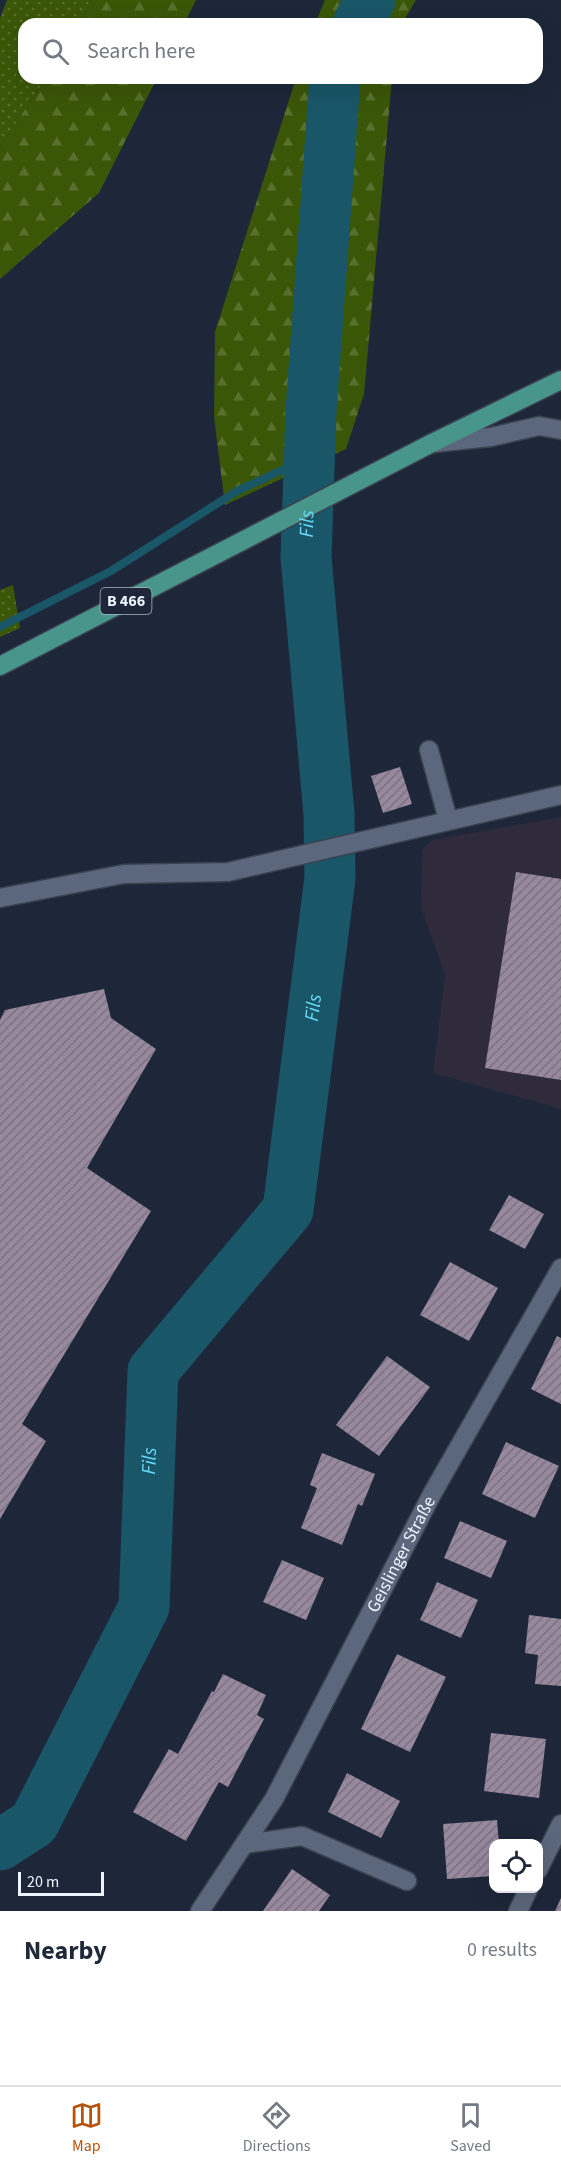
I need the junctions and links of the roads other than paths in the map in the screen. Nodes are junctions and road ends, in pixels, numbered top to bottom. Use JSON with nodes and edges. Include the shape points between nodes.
{"nodes":[{"id":1,"x":561,"y":380,"type":"edge"},
{"id":2,"x":561,"y":430,"type":"edge"},
{"id":3,"x":432,"y":443,"type":"junction"},
{"id":4,"x":0,"y":666,"type":"edge"},
{"id":5,"x":429,"y":750,"type":"dead end"},
{"id":6,"x":561,"y":795,"type":"edge"},
{"id":7,"x":448,"y":820,"type":"junction"},
{"id":8,"x":0,"y":898,"type":"edge"},
{"id":9,"x":561,"y":1268,"type":"edge"},
{"id":10,"x":561,"y":1824,"type":"edge"},
{"id":11,"x":245,"y":1844,"type":"junction"},
{"id":12,"x":543,"y":1860,"type":"edge"},
{"id":13,"x":407,"y":1881,"type":"dead end"},
{"id":14,"x":527,"y":1893,"type":"edge"},
{"id":15,"x":200,"y":1911,"type":"edge"},
{"id":16,"x":518,"y":1911,"type":"edge"}],
"edges":[{"from":1,"to":3,"type":"main road","number":"B 466"},
{"from":2,"to":3,"type":"street","via":[[539,426],[491,437]]},
{"from":3,"to":4,"type":"main road","number":"B 466"},
{"from":5,"to":7,"type":"street"},
{"from":6,"to":7,"type":"street"},
{"from":7,"to":8,"type":"street","via":[[228,872],[124,874]]},
{"from":9,"to":11,"type":"street","name":"Geislinger Straße","via":[[432,1494],[274,1799]]},
{"from":10,"to":12,"type":"street"},
{"from":11,"to":13,"type":"street","via":[[302,1836]]},
{"from":11,"to":15,"type":"street","name":"Geislinger Straße"},
{"from":14,"to":16,"type":"street"}]}
